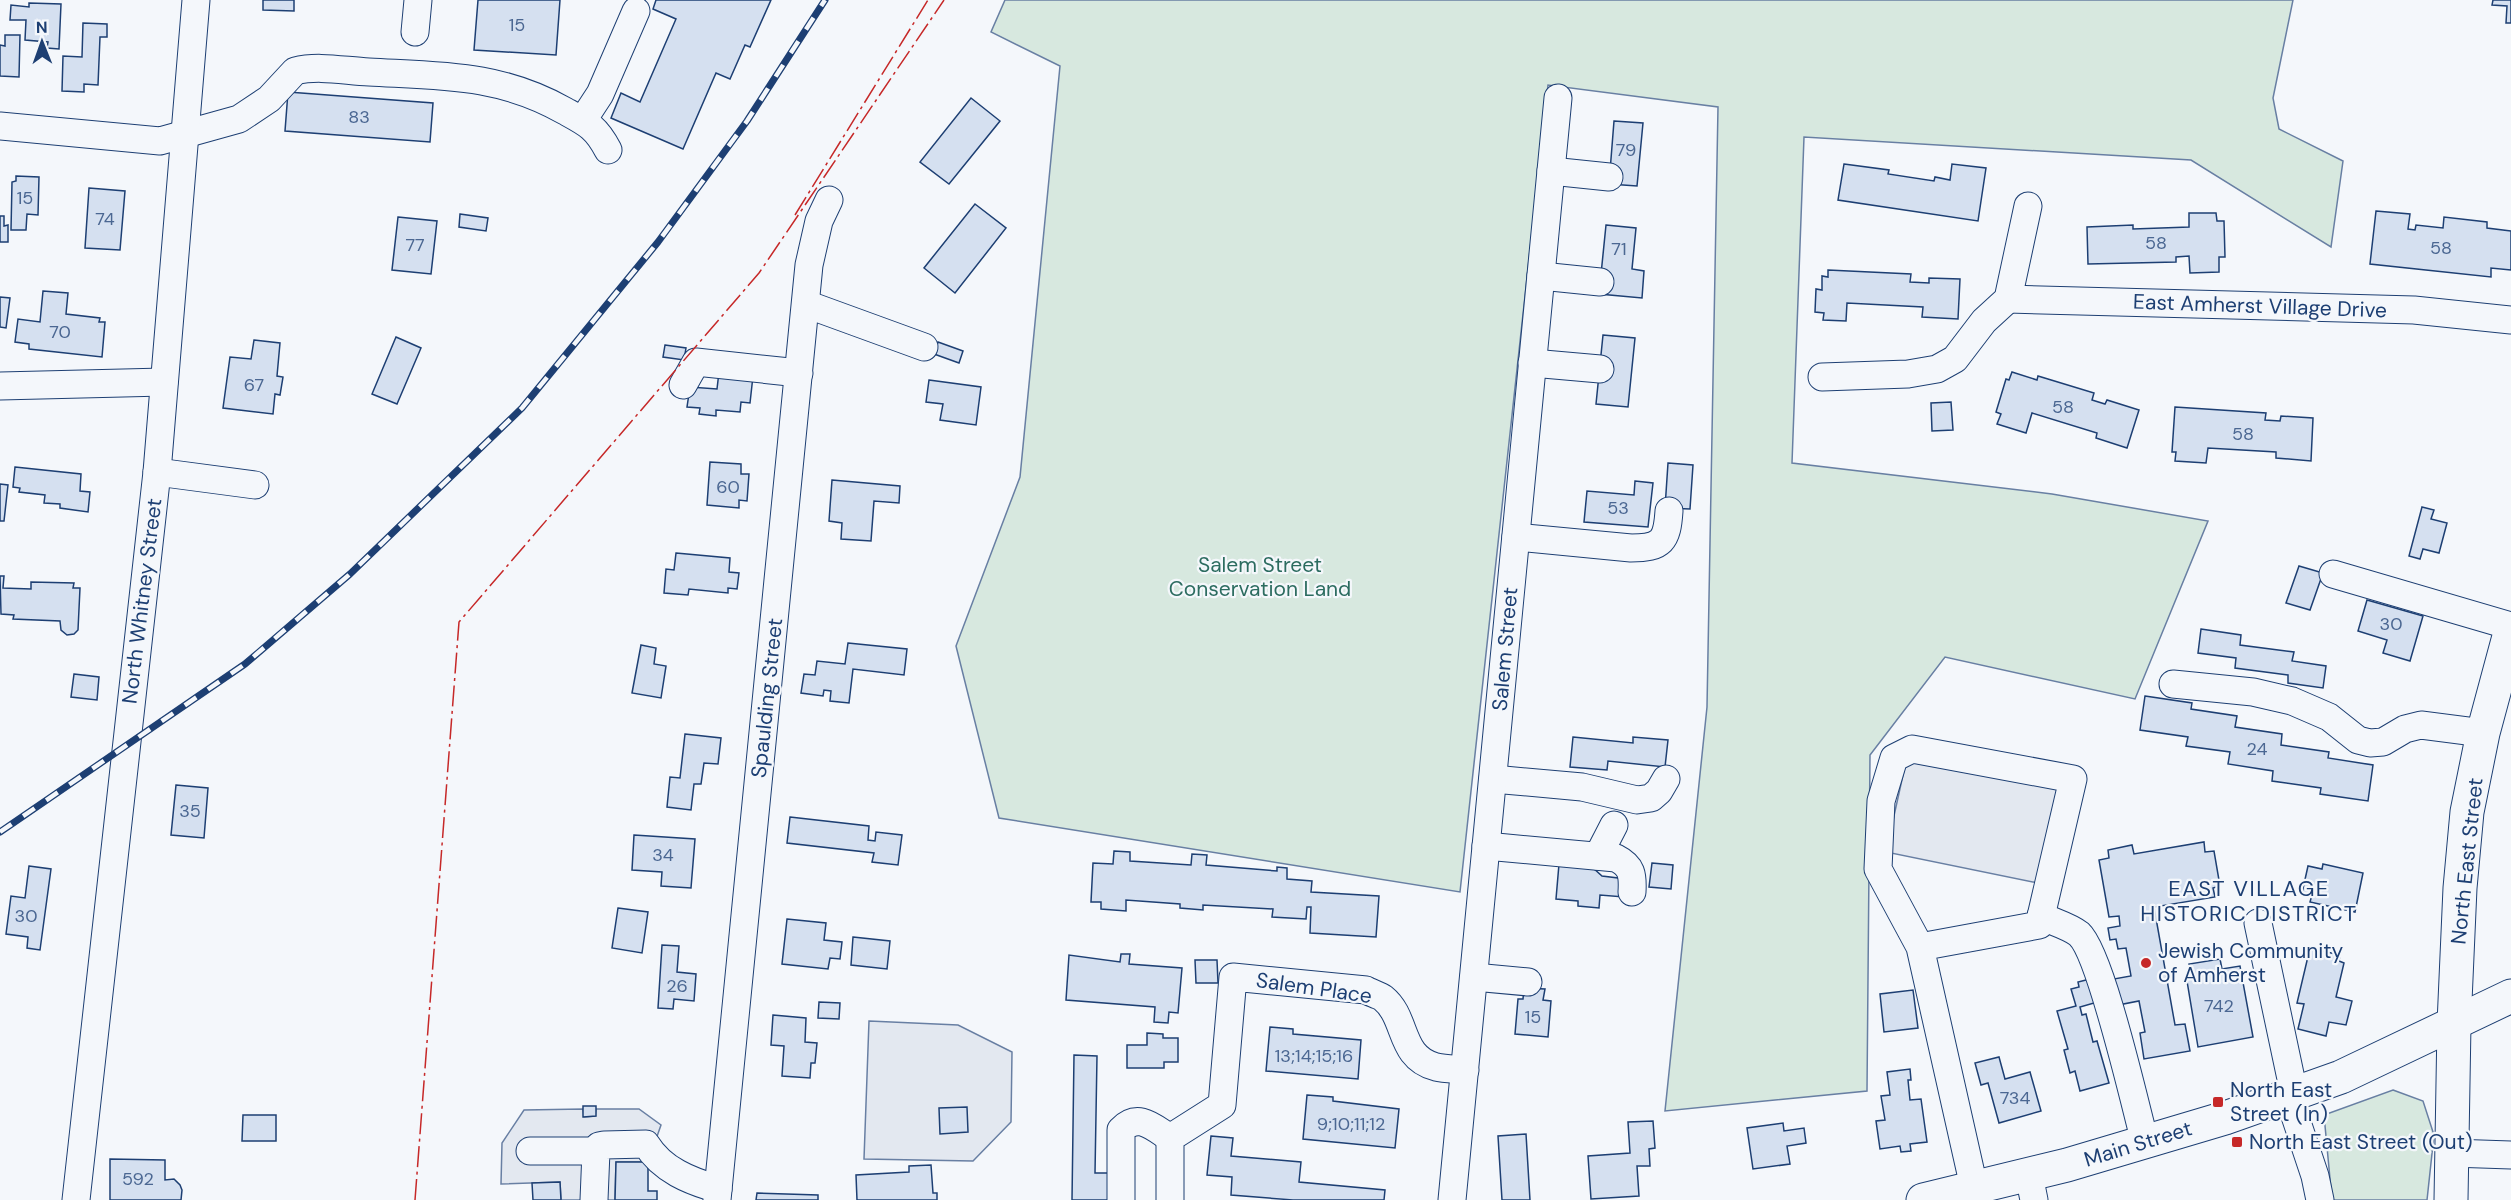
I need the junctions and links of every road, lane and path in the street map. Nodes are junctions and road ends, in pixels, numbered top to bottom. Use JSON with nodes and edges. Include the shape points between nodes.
{"nodes":[{"id":1,"x":196,"y":0,"type":"edge"},
{"id":2,"x":418,"y":0,"type":"edge"},
{"id":3,"x":636,"y":11,"type":"dead end"},
{"id":4,"x":415,"y":32,"type":"dead end"},
{"id":5,"x":1558,"y":98,"type":"dead end"},
{"id":6,"x":583,"y":120,"type":"junction"},
{"id":7,"x":0,"y":126,"type":"edge"},
{"id":8,"x":183,"y":133,"type":"junction"},
{"id":9,"x":608,"y":150,"type":"dead end"},
{"id":10,"x":1551,"y":171,"type":"junction"},
{"id":11,"x":1609,"y":177,"type":"dead end"},
{"id":12,"x":829,"y":200,"type":"dead end"},
{"id":13,"x":2028,"y":206,"type":"dead end"},
{"id":14,"x":1541,"y":276,"type":"junction"},
{"id":15,"x":1600,"y":282,"type":"dead end"},
{"id":16,"x":2008,"y":299,"type":"junction"},
{"id":17,"x":806,"y":304,"type":"junction"},
{"id":18,"x":2511,"y":320,"type":"edge"},
{"id":19,"x":924,"y":347,"type":"dead end"},
{"id":20,"x":1532,"y":363,"type":"junction"},
{"id":21,"x":1600,"y":369,"type":"dead end"},
{"id":22,"x":799,"y":373,"type":"junction"},
{"id":23,"x":1822,"y":377,"type":"dead end"},
{"id":24,"x":164,"y":382,"type":"junction"},
{"id":25,"x":683,"y":385,"type":"dead end"},
{"id":26,"x":0,"y":386,"type":"edge"},
{"id":27,"x":157,"y":472,"type":"junction"},
{"id":28,"x":255,"y":485,"type":"dead end"},
{"id":29,"x":1669,"y":511,"type":"dead end"},
{"id":30,"x":1516,"y":537,"type":"junction"},
{"id":31,"x":2333,"y":574,"type":"dead end"},
{"id":32,"x":2511,"y":627,"type":"edge"},
{"id":33,"x":2173,"y":684,"type":"dead end"},
{"id":34,"x":2483,"y":733,"type":"junction"},
{"id":35,"x":1492,"y":779,"type":"junction"},
{"id":36,"x":1666,"y":779,"type":"dead end"},
{"id":37,"x":1614,"y":825,"type":"dead end"},
{"id":38,"x":1486,"y":846,"type":"junction"},
{"id":39,"x":1598,"y":856,"type":"junction"},
{"id":40,"x":1632,"y":892,"type":"dead end"},
{"id":41,"x":2041,"y":916,"type":"junction"},
{"id":42,"x":2258,"y":923,"type":"dead end"},
{"id":43,"x":1920,"y":947,"type":"junction"},
{"id":44,"x":1474,"y":977,"type":"junction"},
{"id":45,"x":1528,"y":982,"type":"dead end"},
{"id":46,"x":2511,"y":996,"type":"edge"},
{"id":47,"x":2454,"y":1024,"type":"junction"},
{"id":48,"x":1465,"y":1070,"type":"junction"},
{"id":49,"x":2291,"y":1094,"type":"junction"},
{"id":50,"x":1170,"y":1138,"type":"junction"},
{"id":51,"x":2145,"y":1142,"type":"junction"},
{"id":52,"x":530,"y":1151,"type":"dead end"},
{"id":53,"x":596,"y":1151,"type":"junction"},
{"id":54,"x":2451,"y":1154,"type":"junction"},
{"id":55,"x":2511,"y":1155,"type":"edge"},
{"id":56,"x":1974,"y":1186,"type":"junction"},
{"id":57,"x":2031,"y":1188,"type":"edge"},
{"id":58,"x":718,"y":1195,"type":"edge"},
{"id":59,"x":76,"y":1200,"type":"edge"},
{"id":60,"x":594,"y":1200,"type":"edge"},
{"id":61,"x":1121,"y":1200,"type":"edge"},
{"id":62,"x":1170,"y":1200,"type":"edge"},
{"id":63,"x":1452,"y":1200,"type":"edge"},
{"id":64,"x":1926,"y":1200,"type":"edge"},
{"id":65,"x":2320,"y":1200,"type":"edge"},
{"id":66,"x":2451,"y":1200,"type":"edge"}],
"edges":[{"from":1,"to":8,"type":"street","name":"North Whitney Street"},
{"from":2,"to":4,"type":"street"},
{"from":3,"to":6,"type":"street","via":[[600,94]]},
{"from":5,"to":10,"type":"street","name":"Salem Street"},
{"from":6,"to":8,"type":"street","via":[[537,96],[493,82],[310,69],[295,71],[269,99],[239,119]]},
{"from":6,"to":9,"type":"street","via":[[597,131]]},
{"from":7,"to":8,"type":"street","via":[[160,141]]},
{"from":8,"to":24,"type":"street","name":"North Whitney Street"},
{"from":10,"to":11,"type":"street"},
{"from":10,"to":14,"type":"street","name":"Salem Street"},
{"from":12,"to":17,"type":"street","name":"Spaulding Street","via":[[814,243]]},
{"from":13,"to":16,"type":"street"},
{"from":14,"to":15,"type":"street"},
{"from":14,"to":20,"type":"street","name":"Salem Street"},
{"from":16,"to":18,"type":"street","name":"East Amherst Village Drive","via":[[2415,310]]},
{"from":16,"to":23,"type":"street","via":[[1984,321],[1955,359],[1937,369]]},
{"from":17,"to":19,"type":"street"},
{"from":17,"to":22,"type":"street","name":"Spaulding Street"},
{"from":20,"to":21,"type":"street"},
{"from":20,"to":30,"type":"street","name":"Salem Street"},
{"from":22,"to":25,"type":"street","via":[[696,362]]},
{"from":22,"to":58,"type":"street","name":"Spaulding Street"},
{"from":24,"to":26,"type":"street"},
{"from":24,"to":27,"type":"street","name":"North Whitney Street"},
{"from":27,"to":28,"type":"street"},
{"from":27,"to":59,"type":"street","name":"North Whitney Street"},
{"from":29,"to":30,"type":"street","via":[[1663,539],[1650,548]]},
{"from":30,"to":35,"type":"street","name":"Salem Street"},
{"from":31,"to":32,"type":"street"},
{"from":32,"to":34,"type":"main road","name":"North East Street"},
{"from":33,"to":34,"type":"street","via":[[2253,692],[2292,701],[2329,717],[2358,740],[2370,743],[2383,742],[2421,725]]},
{"from":34,"to":47,"type":"main road","name":"North East Street","via":[[2467,812]]},
{"from":35,"to":36,"type":"street","via":[[1581,787],[1636,800],[1651,798]]},
{"from":35,"to":38,"type":"street","name":"Salem Street"},
{"from":37,"to":39,"type":"street"},
{"from":38,"to":39,"type":"street"},
{"from":38,"to":44,"type":"street","name":"Salem Street"},
{"from":39,"to":40,"type":"street","via":[[1616,858],[1630,868]]},
{"from":41,"to":43,"type":"street","via":[[2039,925]]},
{"from":41,"to":43,"type":"street","via":[[2073,779],[1912,749],[1894,758],[1881,801],[1878,869]]},
{"from":41,"to":51,"type":"street","via":[[2078,933],[2087,945],[2099,973]]},
{"from":42,"to":49,"type":"street"},
{"from":43,"to":56,"type":"street"},
{"from":44,"to":45,"type":"street"},
{"from":44,"to":48,"type":"street","name":"Salem Street"},
{"from":46,"to":47,"type":"main road","name":"Main Street"},
{"from":47,"to":49,"type":"main road","name":"Main Street","via":[[2341,1077]]},
{"from":47,"to":54,"type":"main road","name":"North East Street"},
{"from":48,"to":50,"type":"street","name":"Salem Place","via":[[1436,1067],[1419,1060],[1408,1047],[1395,1012],[1383,998],[1366,990],[1233,977],[1222,1105]]},
{"from":48,"to":63,"type":"street","name":"Salem Street"},
{"from":49,"to":51,"type":"main road","name":"Main Street"},
{"from":49,"to":65,"type":"street"},
{"from":50,"to":61,"type":"street","via":[[1141,1121],[1128,1123],[1121,1130]]},
{"from":50,"to":62,"type":"street"},
{"from":51,"to":57,"type":"main road","name":"Main Street"},
{"from":52,"to":53,"type":"street"},
{"from":53,"to":58,"type":"street","via":[[604,1145],[646,1144],[662,1164]]},
{"from":53,"to":60,"type":"street"},
{"from":54,"to":55,"type":"street"},
{"from":54,"to":66,"type":"main road","name":"North East Street"},
{"from":56,"to":57,"type":"main road","name":"Main Street"},
{"from":56,"to":64,"type":"main road","name":"Main Street"}]}
